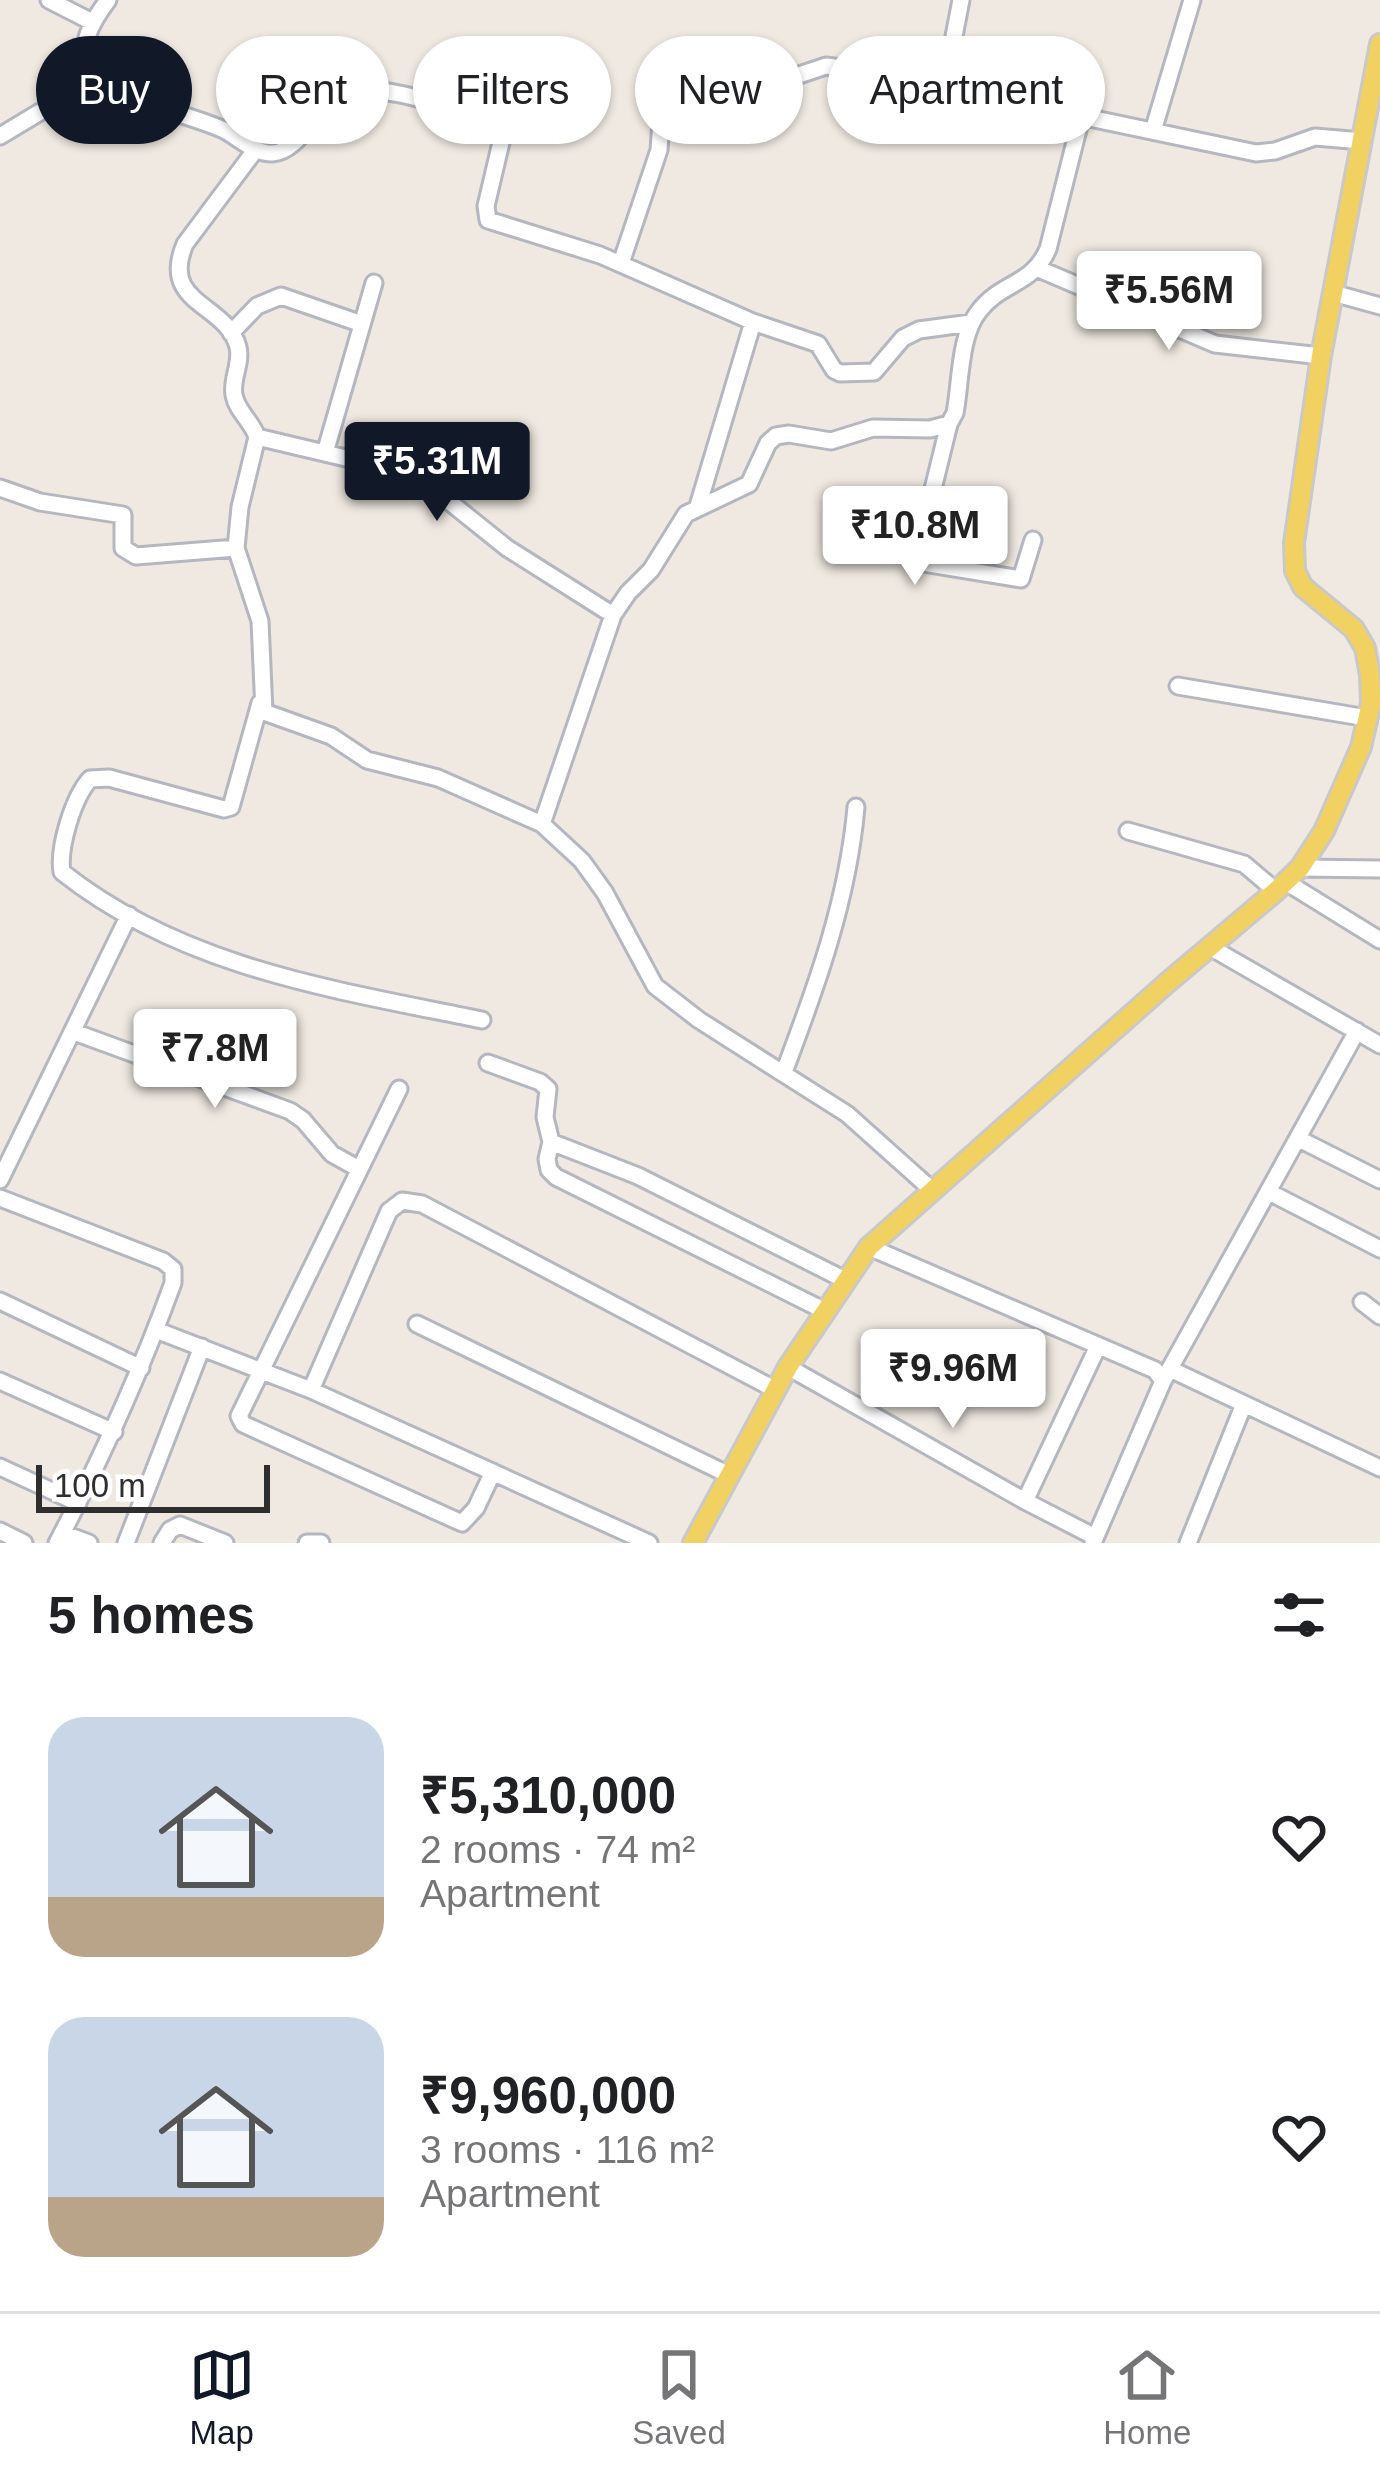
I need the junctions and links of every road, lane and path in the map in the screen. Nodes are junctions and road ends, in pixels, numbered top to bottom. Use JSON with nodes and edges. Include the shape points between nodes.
{"nodes":[{"id":1,"x":49,"y":0,"type":"edge"},
{"id":2,"x":108,"y":0,"type":"edge"},
{"id":3,"x":962,"y":0,"type":"edge"},
{"id":4,"x":1192,"y":0,"type":"edge"},
{"id":5,"x":92,"y":22,"type":"junction"},
{"id":6,"x":955,"y":36,"type":"edge"},
{"id":7,"x":1380,"y":44,"type":"edge"},
{"id":8,"x":827,"y":66,"type":"edge"},
{"id":9,"x":36,"y":114,"type":"edge"},
{"id":10,"x":1105,"y":120,"type":"edge"},
{"id":11,"x":1153,"y":131,"type":"junction"},
{"id":12,"x":0,"y":136,"type":"edge"},
{"id":13,"x":1362,"y":141,"type":"junction"},
{"id":14,"x":1074,"y":144,"type":"edge"},
{"id":15,"x":256,"y":149,"type":"junction"},
{"id":16,"x":621,"y":263,"type":"junction"},
{"id":17,"x":1039,"y":269,"type":"junction"},
{"id":18,"x":374,"y":283,"type":"dead end"},
{"id":19,"x":1333,"y":292,"type":"junction"},
{"id":20,"x":1380,"y":306,"type":"edge"},
{"id":21,"x":753,"y":322,"type":"junction"},
{"id":22,"x":971,"y":323,"type":"junction"},
{"id":23,"x":362,"y":324,"type":"junction"},
{"id":24,"x":231,"y":333,"type":"junction"},
{"id":25,"x":1321,"y":356,"type":"junction"},
{"id":26,"x":949,"y":424,"type":"junction"},
{"id":27,"x":257,"y":437,"type":"junction"},
{"id":28,"x":325,"y":454,"type":"junction"},
{"id":29,"x":0,"y":488,"type":"edge"},
{"id":30,"x":698,"y":506,"type":"junction"},
{"id":31,"x":1034,"y":540,"type":"dead end"},
{"id":32,"x":236,"y":548,"type":"junction"},
{"id":33,"x":613,"y":615,"type":"junction"},
{"id":34,"x":1178,"y":686,"type":"dead end"},
{"id":35,"x":1375,"y":691,"type":"edge"},
{"id":36,"x":261,"y":700,"type":"junction"},
{"id":37,"x":1367,"y":718,"type":"junction"},
{"id":38,"x":856,"y":807,"type":"dead end"},
{"id":39,"x":542,"y":824,"type":"junction"},
{"id":40,"x":1128,"y":831,"type":"dead end"},
{"id":41,"x":1380,"y":869,"type":"edge"},
{"id":42,"x":1287,"y":880,"type":"junction"},
{"id":43,"x":129,"y":915,"type":"junction"},
{"id":44,"x":1380,"y":940,"type":"edge"},
{"id":45,"x":1210,"y":946,"type":"junction"},
{"id":46,"x":482,"y":1020,"type":"dead end"},
{"id":47,"x":1357,"y":1031,"type":"junction"},
{"id":48,"x":74,"y":1032,"type":"junction"},
{"id":49,"x":1380,"y":1045,"type":"edge"},
{"id":50,"x":488,"y":1063,"type":"dead end"},
{"id":51,"x":784,"y":1072,"type":"junction"},
{"id":52,"x":399,"y":1089,"type":"dead end"},
{"id":53,"x":1299,"y":1139,"type":"junction"},
{"id":54,"x":551,"y":1142,"type":"junction"},
{"id":55,"x":359,"y":1169,"type":"junction"},
{"id":56,"x":1,"y":1174,"type":"edge"},
{"id":57,"x":1380,"y":1180,"type":"edge"},
{"id":58,"x":932,"y":1190,"type":"junction"},
{"id":59,"x":1269,"y":1192,"type":"junction"},
{"id":60,"x":0,"y":1198,"type":"edge"},
{"id":61,"x":869,"y":1247,"type":"junction"},
{"id":62,"x":1380,"y":1249,"type":"edge"},
{"id":63,"x":845,"y":1280,"type":"junction"},
{"id":64,"x":0,"y":1301,"type":"edge"},
{"id":65,"x":1362,"y":1303,"type":"dead end"},
{"id":66,"x":825,"y":1311,"type":"junction"},
{"id":67,"x":1380,"y":1316,"type":"edge"},
{"id":68,"x":417,"y":1324,"type":"dead end"},
{"id":69,"x":156,"y":1330,"type":"junction"},
{"id":70,"x":1098,"y":1346,"type":"junction"},
{"id":71,"x":202,"y":1347,"type":"junction"},
{"id":72,"x":788,"y":1367,"type":"junction"},
{"id":73,"x":141,"y":1369,"type":"junction"},
{"id":74,"x":260,"y":1369,"type":"junction"},
{"id":75,"x":1167,"y":1375,"type":"junction"},
{"id":76,"x":0,"y":1381,"type":"edge"},
{"id":77,"x":311,"y":1390,"type":"junction"},
{"id":78,"x":776,"y":1390,"type":"junction"},
{"id":79,"x":1244,"y":1404,"type":"junction"},
{"id":80,"x":114,"y":1432,"type":"junction"},
{"id":81,"x":0,"y":1467,"type":"edge"},
{"id":82,"x":1380,"y":1468,"type":"edge"},
{"id":83,"x":493,"y":1472,"type":"junction"},
{"id":84,"x":728,"y":1474,"type":"junction"},
{"id":85,"x":1024,"y":1501,"type":"junction"},
{"id":86,"x":78,"y":1503,"type":"junction"},
{"id":87,"x":0,"y":1532,"type":"edge"},
{"id":88,"x":60,"y":1538,"type":"edge"},
{"id":89,"x":1094,"y":1540,"type":"edge"},
{"id":90,"x":24,"y":1543,"type":"edge"},
{"id":91,"x":89,"y":1543,"type":"edge"},
{"id":92,"x":126,"y":1543,"type":"edge"},
{"id":93,"x":162,"y":1543,"type":"edge"},
{"id":94,"x":225,"y":1543,"type":"edge"},
{"id":95,"x":307,"y":1543,"type":"edge"},
{"id":96,"x":322,"y":1543,"type":"edge"},
{"id":97,"x":649,"y":1543,"type":"edge"},
{"id":98,"x":693,"y":1543,"type":"edge"},
{"id":99,"x":1188,"y":1543,"type":"edge"}],
"edges":[{"from":1,"to":5,"type":"street"},
{"from":2,"to":5,"type":"street"},
{"from":3,"to":6,"type":"street"},
{"from":4,"to":11,"type":"street"},
{"from":5,"to":15,"type":"street","via":[[84,44],[88,76]]},
{"from":7,"to":13,"type":"main road"},
{"from":8,"to":16,"type":"street","via":[[778,82],[678,68],[668,74],[659,150]]},
{"from":9,"to":12,"type":"street"},
{"from":10,"to":11,"type":"street"},
{"from":11,"to":13,"type":"street","via":[[1256,153],[1315,137]]},
{"from":13,"to":19,"type":"main road"},
{"from":14,"to":17,"type":"street"},
{"from":15,"to":16,"type":"street","via":[[287,149],[328,104],[354,91],[486,117],[503,134],[488,220]]},
{"from":15,"to":24,"type":"street","via":[[178,260],[188,294]]},
{"from":16,"to":21,"type":"street"},
{"from":17,"to":22,"type":"street","via":[[992,297]]},
{"from":17,"to":25,"type":"street","via":[[1216,344]]},
{"from":18,"to":23,"type":"street"},
{"from":19,"to":20,"type":"street"},
{"from":19,"to":25,"type":"main road"},
{"from":21,"to":22,"type":"street","via":[[818,344],[834,370],[863,375],[902,338]]},
{"from":21,"to":30,"type":"street"},
{"from":22,"to":26,"type":"street"},
{"from":23,"to":24,"type":"street","via":[[281,296],[257,306]]},
{"from":23,"to":28,"type":"street"},
{"from":24,"to":27,"type":"street","via":[[238,346],[234,395]]},
{"from":25,"to":35,"type":"main road","via":[[1295,571],[1354,629]]},
{"from":26,"to":30,"type":"street","via":[[872,428],[830,441],[776,436],[749,484]]},
{"from":26,"to":31,"type":"street","via":[[918,550],[922,563],[1021,579]]},
{"from":27,"to":28,"type":"street"},
{"from":27,"to":32,"type":"street"},
{"from":28,"to":33,"type":"street","via":[[427,483],[507,548]]},
{"from":29,"to":32,"type":"street","via":[[123,515],[123,548],[136,556]]},
{"from":30,"to":33,"type":"street"},
{"from":32,"to":36,"type":"street","via":[[263,642]]},
{"from":33,"to":39,"type":"street"},
{"from":34,"to":37,"type":"street"},
{"from":35,"to":37,"type":"main road"},
{"from":36,"to":39,"type":"street","via":[[264,712],[332,736],[367,760],[438,778]]},
{"from":36,"to":43,"type":"street","via":[[231,807],[109,778],[83,786],[62,872]]},
{"from":37,"to":42,"type":"main road","via":[[1346,787]]},
{"from":38,"to":51,"type":"street","via":[[830,942]]},
{"from":39,"to":51,"type":"street","via":[[605,893],[655,986]]},
{"from":40,"to":42,"type":"street"},
{"from":41,"to":42,"type":"street"},
{"from":42,"to":44,"type":"street"},
{"from":42,"to":45,"type":"main road"},
{"from":43,"to":46,"type":"street","via":[[287,980]]},
{"from":43,"to":48,"type":"street"},
{"from":45,"to":47,"type":"street"},
{"from":45,"to":58,"type":"main road"},
{"from":47,"to":49,"type":"street"},
{"from":47,"to":53,"type":"street"},
{"from":48,"to":55,"type":"street","via":[[290,1112]]},
{"from":48,"to":56,"type":"street"},
{"from":50,"to":54,"type":"street","via":[[548,1089]]},
{"from":51,"to":58,"type":"street","via":[[863,1126]]},
{"from":52,"to":55,"type":"street"},
{"from":53,"to":57,"type":"street"},
{"from":53,"to":59,"type":"street"},
{"from":54,"to":63,"type":"street","via":[[638,1176]]},
{"from":54,"to":66,"type":"street","via":[[547,1159],[556,1177]]},
{"from":55,"to":74,"type":"street"},
{"from":58,"to":61,"type":"main road"},
{"from":59,"to":62,"type":"street"},
{"from":59,"to":75,"type":"street"},
{"from":60,"to":69,"type":"street","via":[[173,1269]]},
{"from":61,"to":63,"type":"main road"},
{"from":61,"to":70,"type":"street"},
{"from":63,"to":66,"type":"main road"},
{"from":64,"to":73,"type":"street"},
{"from":65,"to":67,"type":"street"},
{"from":66,"to":72,"type":"main road"},
{"from":68,"to":84,"type":"street"},
{"from":69,"to":71,"type":"street"},
{"from":69,"to":73,"type":"street"},
{"from":70,"to":75,"type":"street"},
{"from":70,"to":85,"type":"street"},
{"from":71,"to":74,"type":"street"},
{"from":71,"to":92,"type":"street"},
{"from":72,"to":78,"type":"main road"},
{"from":72,"to":85,"type":"street"},
{"from":73,"to":80,"type":"street"},
{"from":74,"to":77,"type":"street"},
{"from":74,"to":83,"type":"street","via":[[238,1416],[243,1424],[452,1520],[469,1520]]},
{"from":75,"to":79,"type":"street"},
{"from":75,"to":89,"type":"street"},
{"from":76,"to":80,"type":"street"},
{"from":77,"to":78,"type":"street","via":[[389,1210],[402,1201],[422,1204]]},
{"from":77,"to":83,"type":"street"},
{"from":78,"to":84,"type":"main road"},
{"from":79,"to":82,"type":"street"},
{"from":79,"to":99,"type":"street"},
{"from":80,"to":86,"type":"street"},
{"from":81,"to":86,"type":"street"},
{"from":83,"to":97,"type":"street"},
{"from":84,"to":98,"type":"main road"},
{"from":85,"to":89,"type":"street"},
{"from":86,"to":88,"type":"street"},
{"from":87,"to":90,"type":"street"},
{"from":88,"to":91,"type":"street"},
{"from":93,"to":94,"type":"street","via":[[180,1525]]},
{"from":95,"to":96,"type":"street"}]}
